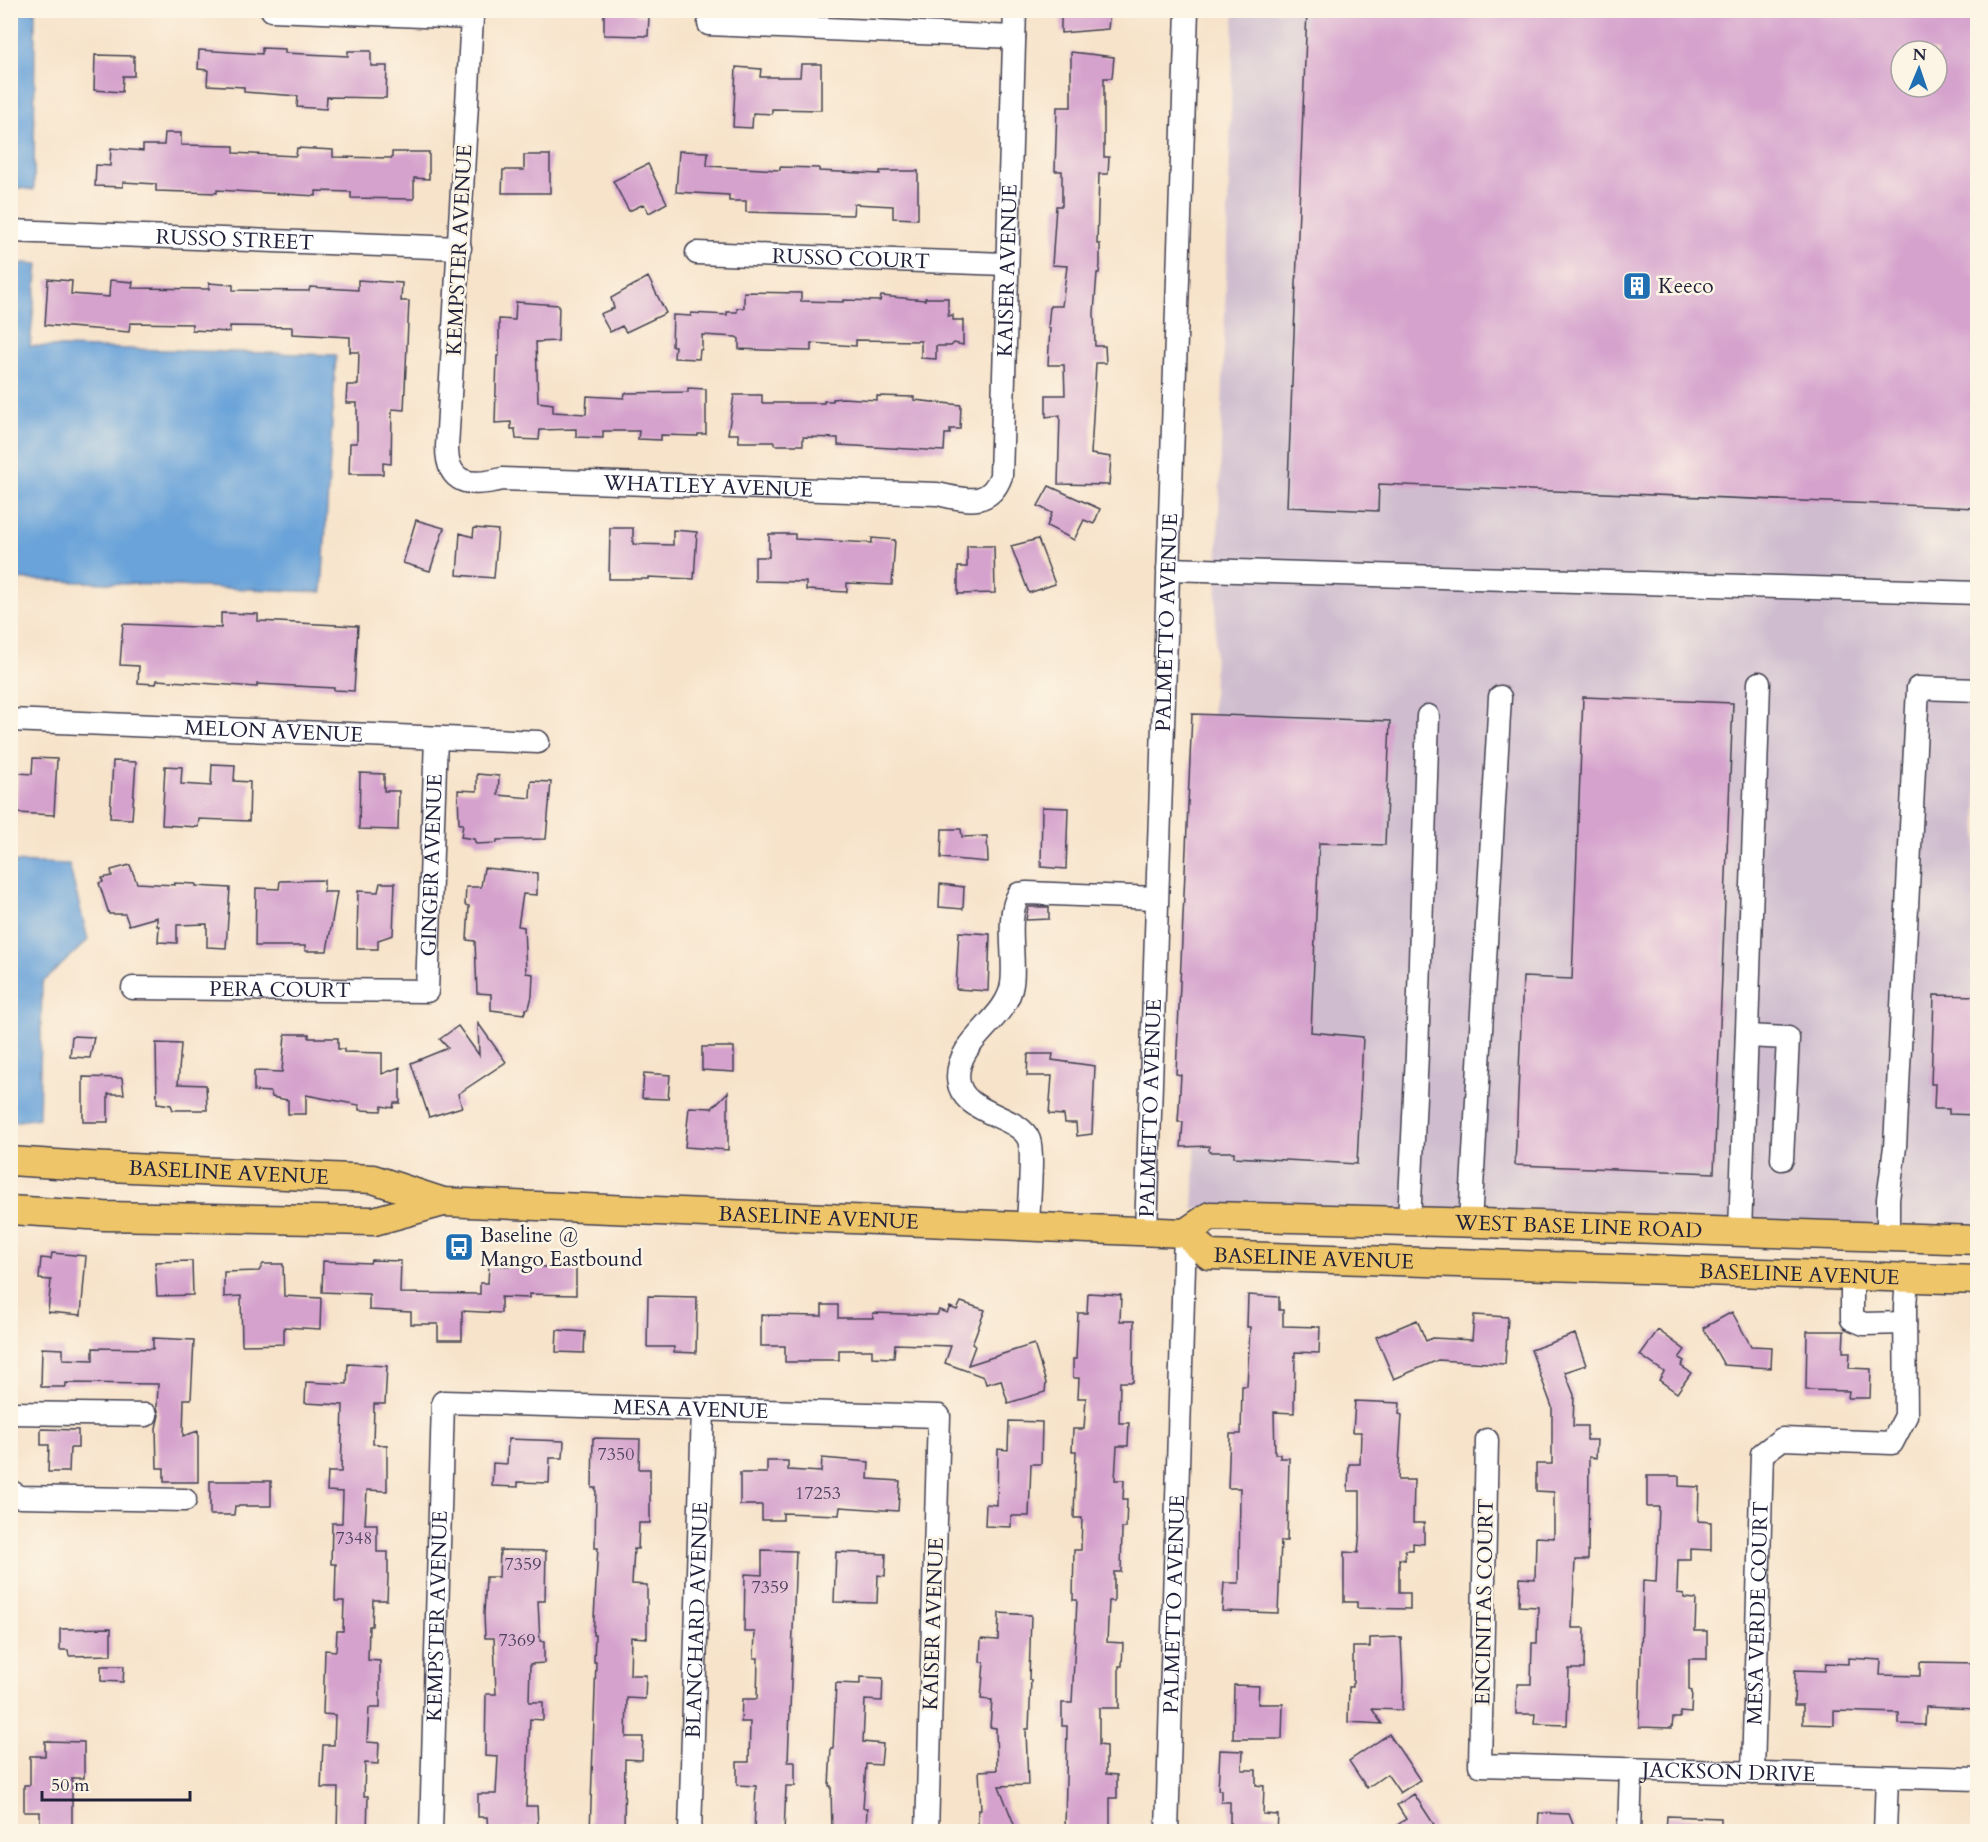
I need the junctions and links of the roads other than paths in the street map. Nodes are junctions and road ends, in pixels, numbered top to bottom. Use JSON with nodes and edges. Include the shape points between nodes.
{"nodes":[{"id":1,"x":272,"y":10,"type":"edge"},
{"id":2,"x":1015,"y":10,"type":"edge"},
{"id":3,"x":1187,"y":10,"type":"edge"},
{"id":4,"x":709,"y":24,"type":"dead end"},
{"id":5,"x":1014,"y":37,"type":"junction"},
{"id":6,"x":10,"y":231,"type":"edge"},
{"id":7,"x":460,"y":248,"type":"junction"},
{"id":8,"x":697,"y":254,"type":"dead end"},
{"id":9,"x":1006,"y":264,"type":"junction"},
{"id":10,"x":458,"y":479,"type":"joint"},
{"id":11,"x":960,"y":498,"type":"joint"},
{"id":12,"x":1168,"y":569,"type":"junction"},
{"id":13,"x":1977,"y":593,"type":"edge"},
{"id":14,"x":1759,"y":683,"type":"dead end"},
{"id":15,"x":1977,"y":690,"type":"edge"},
{"id":16,"x":1500,"y":697,"type":"dead end"},
{"id":17,"x":1428,"y":716,"type":"dead end"},
{"id":18,"x":10,"y":720,"type":"edge"},
{"id":19,"x":436,"y":738,"type":"junction"},
{"id":20,"x":538,"y":741,"type":"dead end"},
{"id":21,"x":1156,"y":897,"type":"junction"},
{"id":22,"x":133,"y":988,"type":"dead end"},
{"id":23,"x":427,"y":991,"type":"joint"},
{"id":24,"x":1747,"y":1036,"type":"junction"},
{"id":25,"x":1782,"y":1159,"type":"dead end"},
{"id":26,"x":10,"y":1161,"type":"edge"},
{"id":27,"x":443,"y":1202,"type":"junction"},
{"id":28,"x":10,"y":1210,"type":"edge"},
{"id":29,"x":1409,"y":1222,"type":"junction"},
{"id":30,"x":1470,"y":1223,"type":"junction"},
{"id":31,"x":1028,"y":1227,"type":"junction"},
{"id":32,"x":1146,"y":1232,"type":"junction"},
{"id":33,"x":1740,"y":1232,"type":"junction"},
{"id":34,"x":1185,"y":1233,"type":"junction"},
{"id":35,"x":1887,"y":1237,"type":"junction"},
{"id":36,"x":1977,"y":1240,"type":"edge"},
{"id":37,"x":1852,"y":1277,"type":"junction"},
{"id":38,"x":1907,"y":1278,"type":"junction"},
{"id":39,"x":1977,"y":1280,"type":"edge"},
{"id":40,"x":1905,"y":1323,"type":"junction"},
{"id":41,"x":443,"y":1402,"type":"joint"},
{"id":42,"x":703,"y":1410,"type":"junction"},
{"id":43,"x":10,"y":1413,"type":"edge"},
{"id":44,"x":146,"y":1415,"type":"dead end"},
{"id":45,"x":939,"y":1416,"type":"joint"},
{"id":46,"x":1487,"y":1440,"type":"dead end"},
{"id":47,"x":10,"y":1491,"type":"edge"},
{"id":48,"x":184,"y":1500,"type":"dead end"},
{"id":49,"x":1480,"y":1765,"type":"joint"},
{"id":50,"x":1631,"y":1769,"type":"junction"},
{"id":51,"x":1753,"y":1773,"type":"junction"},
{"id":52,"x":1887,"y":1777,"type":"junction"},
{"id":53,"x":1977,"y":1779,"type":"edge"},
{"id":54,"x":431,"y":1832,"type":"edge"},
{"id":55,"x":690,"y":1832,"type":"edge"},
{"id":56,"x":927,"y":1832,"type":"edge"},
{"id":57,"x":1167,"y":1832,"type":"edge"},
{"id":58,"x":1629,"y":1832,"type":"edge"},
{"id":59,"x":1885,"y":1832,"type":"edge"}],
"edges":[{"from":1,"to":7,"type":"street","name":"KEMPSTER AVENUE","via":[[472,18]]},
{"from":2,"to":5,"type":"street","name":"KAISER AVENUE"},
{"from":3,"to":12,"type":"street","name":"PALMETTO AVENUE"},
{"from":4,"to":5,"type":"street"},
{"from":5,"to":9,"type":"street","name":"KAISER AVENUE"},
{"from":6,"to":7,"type":"street","name":"RUSSO STREET"},
{"from":7,"to":10,"type":"street","name":"KEMPSTER AVENUE","via":[[447,453]]},
{"from":8,"to":9,"type":"street","name":"RUSSO COURT"},
{"from":9,"to":11,"type":"street","name":"KAISER AVENUE","via":[[1001,476],[988,496],[975,500]]},
{"from":10,"to":11,"type":"street","name":"WHATLEY AVENUE","via":[[469,483],[502,479],[937,494]]},
{"from":12,"to":13,"type":"street"},
{"from":12,"to":21,"type":"street","name":"PALMETTO AVENUE"},
{"from":14,"to":24,"type":"street"},
{"from":15,"to":35,"type":"street","via":[[1918,688]]},
{"from":16,"to":30,"type":"street"},
{"from":17,"to":29,"type":"street"},
{"from":18,"to":19,"type":"street","name":"MELON AVENUE"},
{"from":19,"to":20,"type":"street","name":"MELON AVENUE"},
{"from":19,"to":23,"type":"street","name":"GINGER AVENUE"},
{"from":21,"to":31,"type":"street","via":[[1027,893],[1019,894],[1016,900],[1008,999],[961,1061],[958,1076],[960,1090],[971,1101],[1021,1129],[1029,1140]]},
{"from":21,"to":32,"type":"street","name":"PALMETTO AVENUE"},
{"from":22,"to":23,"type":"street","name":"PERA COURT"},
{"from":24,"to":25,"type":"street","via":[[1788,1038]]},
{"from":24,"to":33,"type":"street"},
{"from":26,"to":27,"type":"main road","name":"BASELINE AVENUE","via":[[373,1179]]},
{"from":27,"to":28,"type":"main road","name":"BASELINE AVENUE","via":[[374,1221],[104,1216]]},
{"from":27,"to":31,"type":"main road","name":"BASELINE AVENUE"},
{"from":29,"to":30,"type":"main road","name":"WEST BASE LINE ROAD"},
{"from":29,"to":34,"type":"main road","name":"WEST BASE LINE ROAD","via":[[1210,1216]]},
{"from":30,"to":33,"type":"main road","name":"WEST BASE LINE ROAD"},
{"from":31,"to":32,"type":"main road","name":"BASELINE AVENUE"},
{"from":32,"to":34,"type":"main road","name":"BASELINE AVENUE"},
{"from":33,"to":35,"type":"main road","name":"WEST BASE LINE ROAD"},
{"from":34,"to":37,"type":"main road","name":"BASELINE AVENUE","via":[[1209,1255]]},
{"from":34,"to":57,"type":"street","name":"PALMETTO AVENUE"},
{"from":35,"to":36,"type":"main road","name":"WEST BASE LINE ROAD"},
{"from":37,"to":38,"type":"main road","name":"BASELINE AVENUE"},
{"from":37,"to":40,"type":"street","via":[[1852,1319],[1864,1324]]},
{"from":38,"to":39,"type":"main road","name":"BASELINE AVENUE"},
{"from":38,"to":40,"type":"street"},
{"from":40,"to":51,"type":"street","name":"MESA VERDE COURT","via":[[1906,1416],[1892,1443],[1782,1439],[1762,1454]]},
{"from":41,"to":42,"type":"street","name":"MESA AVENUE"},
{"from":41,"to":54,"type":"street","name":"KEMPSTER AVENUE"},
{"from":42,"to":45,"type":"street","name":"MESA AVENUE"},
{"from":42,"to":55,"type":"street","name":"BLANCHARD AVENUE"},
{"from":43,"to":44,"type":"street"},
{"from":45,"to":56,"type":"street","name":"KAISER AVENUE"},
{"from":46,"to":49,"type":"street","name":"ENCINITAS COURT"},
{"from":47,"to":48,"type":"street","via":[[20,1497]]},
{"from":49,"to":50,"type":"street","name":"JACKSON DRIVE"},
{"from":50,"to":51,"type":"street","name":"JACKSON DRIVE"},
{"from":50,"to":58,"type":"street"},
{"from":51,"to":52,"type":"street","name":"JACKSON DRIVE"},
{"from":52,"to":53,"type":"street","name":"JACKSON DRIVE"},
{"from":52,"to":59,"type":"street"}]}
